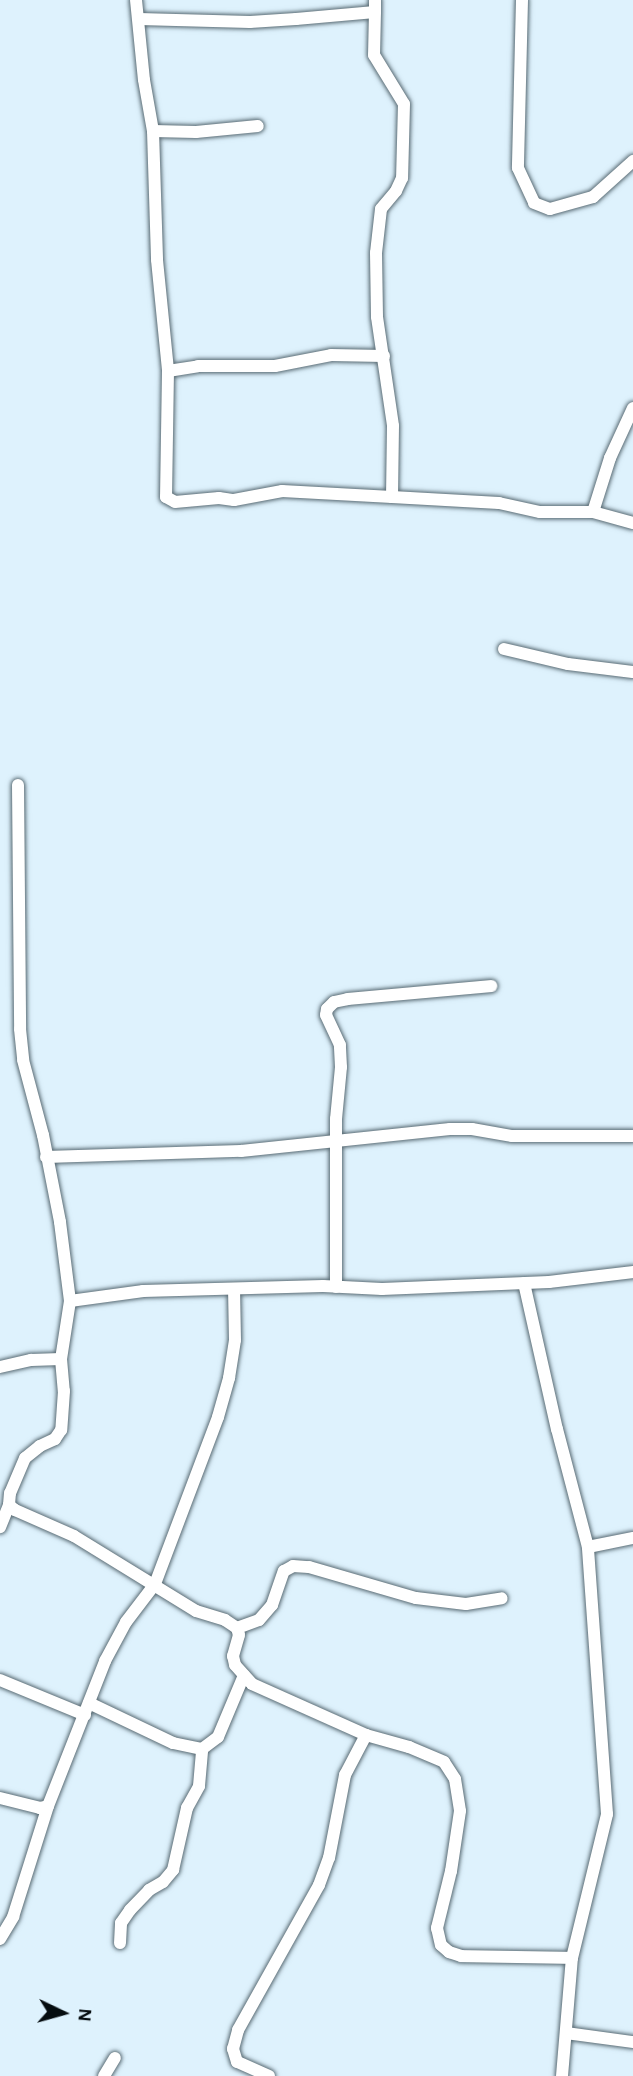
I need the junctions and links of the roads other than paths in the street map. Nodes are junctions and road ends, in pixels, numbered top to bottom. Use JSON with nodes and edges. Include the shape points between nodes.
{"nodes":[{"id":1,"x":136,"y":0,"type":"edge"},
{"id":2,"x":522,"y":0,"type":"edge"},
{"id":3,"x":375,"y":6,"type":"edge"},
{"id":4,"x":139,"y":19,"type":"junction"},
{"id":5,"x":258,"y":126,"type":"dead end"},
{"id":6,"x":153,"y":131,"type":"junction"},
{"id":7,"x":633,"y":162,"type":"edge"},
{"id":8,"x":384,"y":356,"type":"junction"},
{"id":9,"x":168,"y":371,"type":"junction"},
{"id":10,"x":633,"y":408,"type":"edge"},
{"id":11,"x":392,"y":497,"type":"junction"},
{"id":12,"x":593,"y":512,"type":"junction"},
{"id":13,"x":633,"y":523,"type":"edge"},
{"id":14,"x":505,"y":649,"type":"dead end"},
{"id":15,"x":633,"y":671,"type":"edge"},
{"id":16,"x":18,"y":785,"type":"dead end"},
{"id":17,"x":491,"y":986,"type":"dead end"},
{"id":18,"x":633,"y":1136,"type":"edge"},
{"id":19,"x":336,"y":1142,"type":"junction"},
{"id":20,"x":46,"y":1157,"type":"junction"},
{"id":21,"x":633,"y":1272,"type":"edge"},
{"id":22,"x":524,"y":1283,"type":"junction"},
{"id":23,"x":336,"y":1287,"type":"junction"},
{"id":24,"x":234,"y":1289,"type":"junction"},
{"id":25,"x":69,"y":1301,"type":"junction"},
{"id":26,"x":61,"y":1359,"type":"junction"},
{"id":27,"x":0,"y":1367,"type":"edge"},
{"id":28,"x":9,"y":1505,"type":"junction"},
{"id":29,"x":0,"y":1527,"type":"edge"},
{"id":30,"x":633,"y":1538,"type":"edge"},
{"id":31,"x":589,"y":1547,"type":"junction"},
{"id":32,"x":155,"y":1584,"type":"junction"},
{"id":33,"x":502,"y":1598,"type":"dead end"},
{"id":34,"x":237,"y":1628,"type":"junction"},
{"id":35,"x":244,"y":1675,"type":"junction"},
{"id":36,"x":0,"y":1679,"type":"edge"},
{"id":37,"x":87,"y":1709,"type":"junction"},
{"id":38,"x":366,"y":1735,"type":"junction"},
{"id":39,"x":202,"y":1749,"type":"junction"},
{"id":40,"x":0,"y":1798,"type":"edge"},
{"id":41,"x":48,"y":1806,"type":"junction"},
{"id":42,"x":0,"y":1939,"type":"edge"},
{"id":43,"x":120,"y":1943,"type":"dead end"},
{"id":44,"x":572,"y":1958,"type":"junction"},
{"id":45,"x":566,"y":2033,"type":"junction"},
{"id":46,"x":633,"y":2042,"type":"edge"},
{"id":47,"x":115,"y":2058,"type":"dead end"},
{"id":48,"x":104,"y":2076,"type":"edge"},
{"id":49,"x":269,"y":2076,"type":"edge"},
{"id":50,"x":562,"y":2076,"type":"edge"}],
"edges":[{"from":1,"to":4,"type":"street"},
{"from":2,"to":7,"type":"street","via":[[518,168],[534,203],[550,209],[593,197]]},
{"from":3,"to":4,"type":"street","via":[[250,22]]},
{"from":3,"to":8,"type":"street","via":[[374,55],[404,104],[402,178],[381,209],[376,253],[377,317]]},
{"from":4,"to":6,"type":"street"},
{"from":5,"to":6,"type":"street"},
{"from":6,"to":9,"type":"street"},
{"from":8,"to":9,"type":"street","via":[[331,355],[275,366],[198,366]]},
{"from":8,"to":11,"type":"street","via":[[393,426]]},
{"from":9,"to":11,"type":"street","via":[[166,497],[175,502],[234,500],[282,491]]},
{"from":10,"to":12,"type":"street","via":[[610,458]]},
{"from":11,"to":12,"type":"street","via":[[499,503],[540,512]]},
{"from":12,"to":13,"type":"street"},
{"from":14,"to":15,"type":"street","via":[[568,664]]},
{"from":16,"to":20,"type":"street","via":[[20,1029]]},
{"from":17,"to":19,"type":"street","via":[[348,999],[327,1009],[340,1045]]},
{"from":18,"to":19,"type":"street","via":[[512,1136],[461,1129]]},
{"from":19,"to":20,"type":"street","via":[[241,1151]]},
{"from":19,"to":23,"type":"street"},
{"from":20,"to":25,"type":"street","via":[[60,1222]]},
{"from":21,"to":22,"type":"street"},
{"from":22,"to":23,"type":"street"},
{"from":22,"to":31,"type":"street"},
{"from":23,"to":24,"type":"street"},
{"from":24,"to":25,"type":"street","via":[[143,1291]]},
{"from":24,"to":32,"type":"street","via":[[229,1378]]},
{"from":25,"to":26,"type":"street"},
{"from":26,"to":27,"type":"street"},
{"from":26,"to":28,"type":"street","via":[[61,1430],[25,1458]]},
{"from":28,"to":29,"type":"street"},
{"from":28,"to":32,"type":"street","via":[[74,1536]]},
{"from":30,"to":31,"type":"street"},
{"from":31,"to":44,"type":"street","via":[[607,1814]]},
{"from":32,"to":34,"type":"street","via":[[196,1611]]},
{"from":32,"to":37,"type":"street","via":[[126,1622]]},
{"from":33,"to":34,"type":"street","via":[[466,1604],[416,1598],[293,1566],[284,1571],[272,1605],[259,1619]]},
{"from":34,"to":35,"type":"street","via":[[233,1656]]},
{"from":35,"to":38,"type":"street","via":[[274,1695]]},
{"from":35,"to":39,"type":"street","via":[[218,1737]]},
{"from":36,"to":37,"type":"street"},
{"from":37,"to":39,"type":"street","via":[[173,1743]]},
{"from":37,"to":41,"type":"street"},
{"from":38,"to":44,"type":"street","via":[[444,1762],[455,1779],[460,1811],[437,1928],[441,1945],[461,1956]]},
{"from":38,"to":49,"type":"street","via":[[345,1775],[329,1858],[319,1885],[238,2029],[233,2049],[237,2062]]},
{"from":39,"to":43,"type":"street","via":[[200,1786],[187,1808],[173,1870],[130,1910],[121,1923]]},
{"from":40,"to":41,"type":"street"},
{"from":41,"to":42,"type":"street","via":[[13,1917]]},
{"from":44,"to":45,"type":"street"},
{"from":45,"to":46,"type":"street"},
{"from":45,"to":50,"type":"street"},
{"from":47,"to":48,"type":"street"}]}
